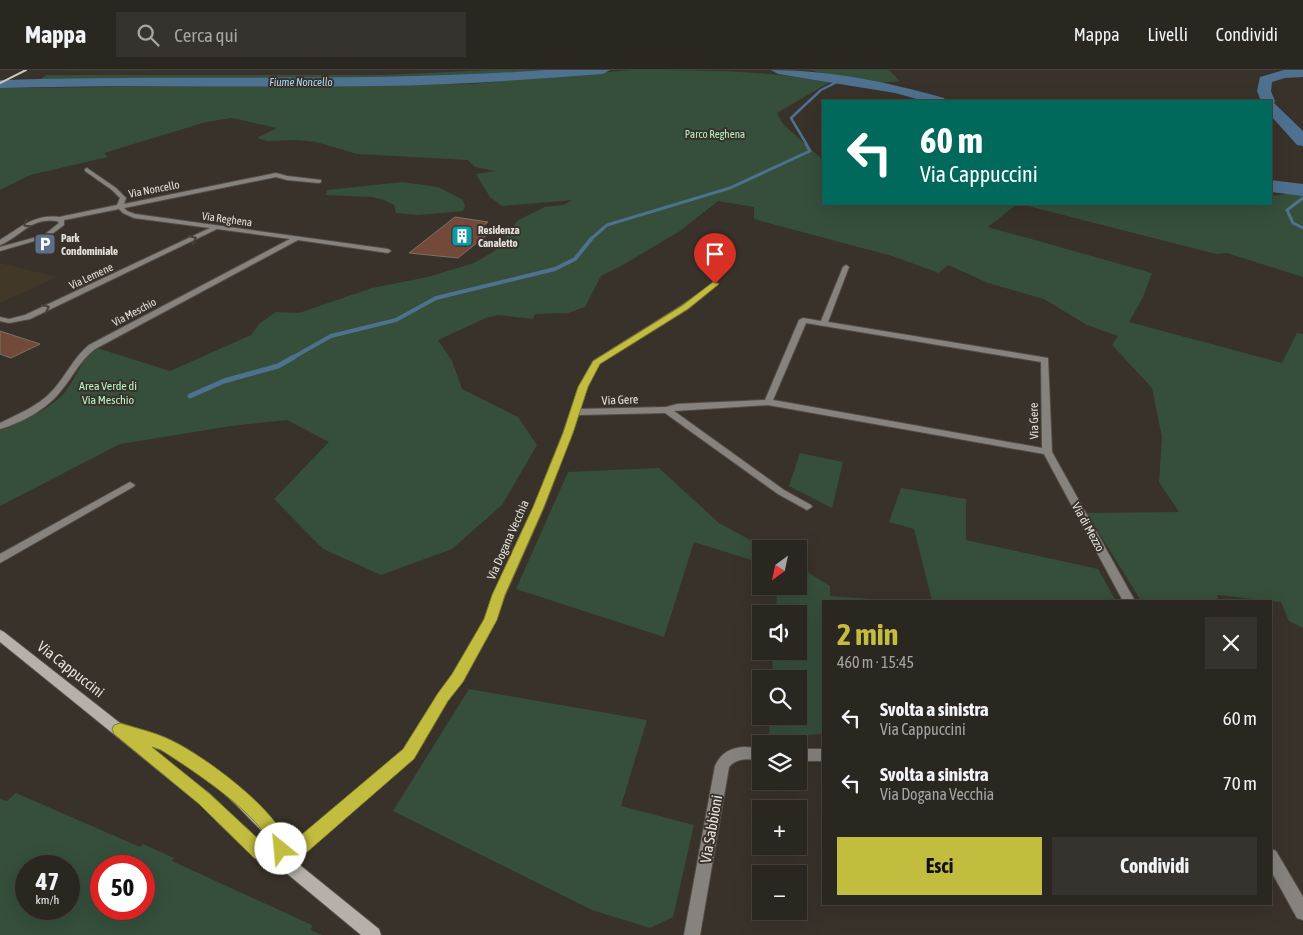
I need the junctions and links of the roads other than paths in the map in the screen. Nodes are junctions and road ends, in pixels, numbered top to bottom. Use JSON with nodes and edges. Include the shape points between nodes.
{"nodes":[{"id":1,"x":87,"y":170,"type":"dead end"},
{"id":2,"x":319,"y":181,"type":"dead end"},
{"id":3,"x":120,"y":206,"type":"junction"},
{"id":4,"x":59,"y":218,"type":"junction"},
{"id":5,"x":215,"y":228,"type":"junction"},
{"id":6,"x":296,"y":239,"type":"junction"},
{"id":7,"x":0,"y":243,"type":"edge"},
{"id":8,"x":0,"y":248,"type":"edge"},
{"id":9,"x":388,"y":251,"type":"dead end"},
{"id":10,"x":846,"y":267,"type":"dead end"},
{"id":11,"x":715,"y":284,"type":"dead end"},
{"id":12,"x":0,"y":318,"type":"edge"},
{"id":13,"x":824,"y":324,"type":"junction"},
{"id":14,"x":768,"y":402,"type":"junction"},
{"id":15,"x":667,"y":410,"type":"junction"},
{"id":16,"x":574,"y":412,"type":"junction"},
{"id":17,"x":0,"y":426,"type":"edge"},
{"id":18,"x":1047,"y":452,"type":"junction"},
{"id":19,"x":130,"y":485,"type":"dead end"},
{"id":20,"x":807,"y":507,"type":"dead end"},
{"id":21,"x":0,"y":559,"type":"edge"},
{"id":22,"x":1128,"y":600,"type":"edge"},
{"id":23,"x":0,"y":635,"type":"edge"},
{"id":24,"x":120,"y":729,"type":"junction"},
{"id":25,"x":752,"y":754,"type":"edge"},
{"id":26,"x":807,"y":755,"type":"edge"},
{"id":27,"x":822,"y":755,"type":"edge"},
{"id":28,"x":1272,"y":858,"type":"edge"},
{"id":29,"x":284,"y":861,"type":"junction"},
{"id":30,"x":1303,"y":912,"type":"edge"},
{"id":31,"x":373,"y":935,"type":"edge"},
{"id":32,"x":692,"y":935,"type":"edge"}],
"edges":[{"from":1,"to":3,"type":"street","via":[[123,198]]},
{"from":2,"to":3,"type":"street","name":"Via Noncello","via":[[276,175]]},
{"from":3,"to":4,"type":"street","name":"Via Noncello"},
{"from":3,"to":5,"type":"street","name":"Via Reghena","via":[[134,216]]},
{"from":4,"to":7,"type":"street","name":"Via Noncello","one_way":true,"via":[[32,220]]},
{"from":4,"to":8,"type":"street","via":[[62,224],[46,236]]},
{"from":5,"to":6,"type":"street","name":"Via Reghena"},
{"from":12,"to":5,"type":"street","name":"Via Lemene","one_way":true,"via":[[9,321],[27,317]]},
{"from":6,"to":9,"type":"street","name":"Via Reghena"},
{"from":6,"to":17,"type":"street","name":"Via Meschio","via":[[92,347],[74,362],[66,379],[49,399]]},
{"from":10,"to":13,"type":"street"},
{"from":11,"to":16,"type":"street","name":"Via Dogana Vecchia","via":[[686,307],[596,363]]},
{"from":13,"to":14,"type":"street","name":"Via Gere","via":[[803,320]]},
{"from":13,"to":18,"type":"street","name":"Via Gere","via":[[1045,360]]},
{"from":14,"to":15,"type":"street","name":"Via Gere"},
{"from":14,"to":18,"type":"street","name":"Via Gere"},
{"from":15,"to":16,"type":"street","name":"Via Gere"},
{"from":15,"to":20,"type":"street"},
{"from":16,"to":29,"type":"street","name":"Via Dogana Vecchia","via":[[539,507],[490,620],[424,731],[409,754]]},
{"from":18,"to":22,"type":"street","name":"Via di Mezzo"},
{"from":19,"to":21,"type":"street"},
{"from":23,"to":24,"type":"main road","name":"Via Cappuccini"},
{"from":24,"to":29,"type":"main road","name":"Via Cappuccini","via":[[205,799],[260,853]]},
{"from":24,"to":29,"type":"main road","name":"Via Cappuccini","via":[[166,745],[233,791],[278,838]]},
{"from":25,"to":32,"type":"street","name":"Via Sabbioni","via":[[734,754],[722,766]]},
{"from":26,"to":27,"type":"street"},
{"from":28,"to":30,"type":"street"},
{"from":29,"to":31,"type":"main road","name":"Via Cappuccini"}]}
